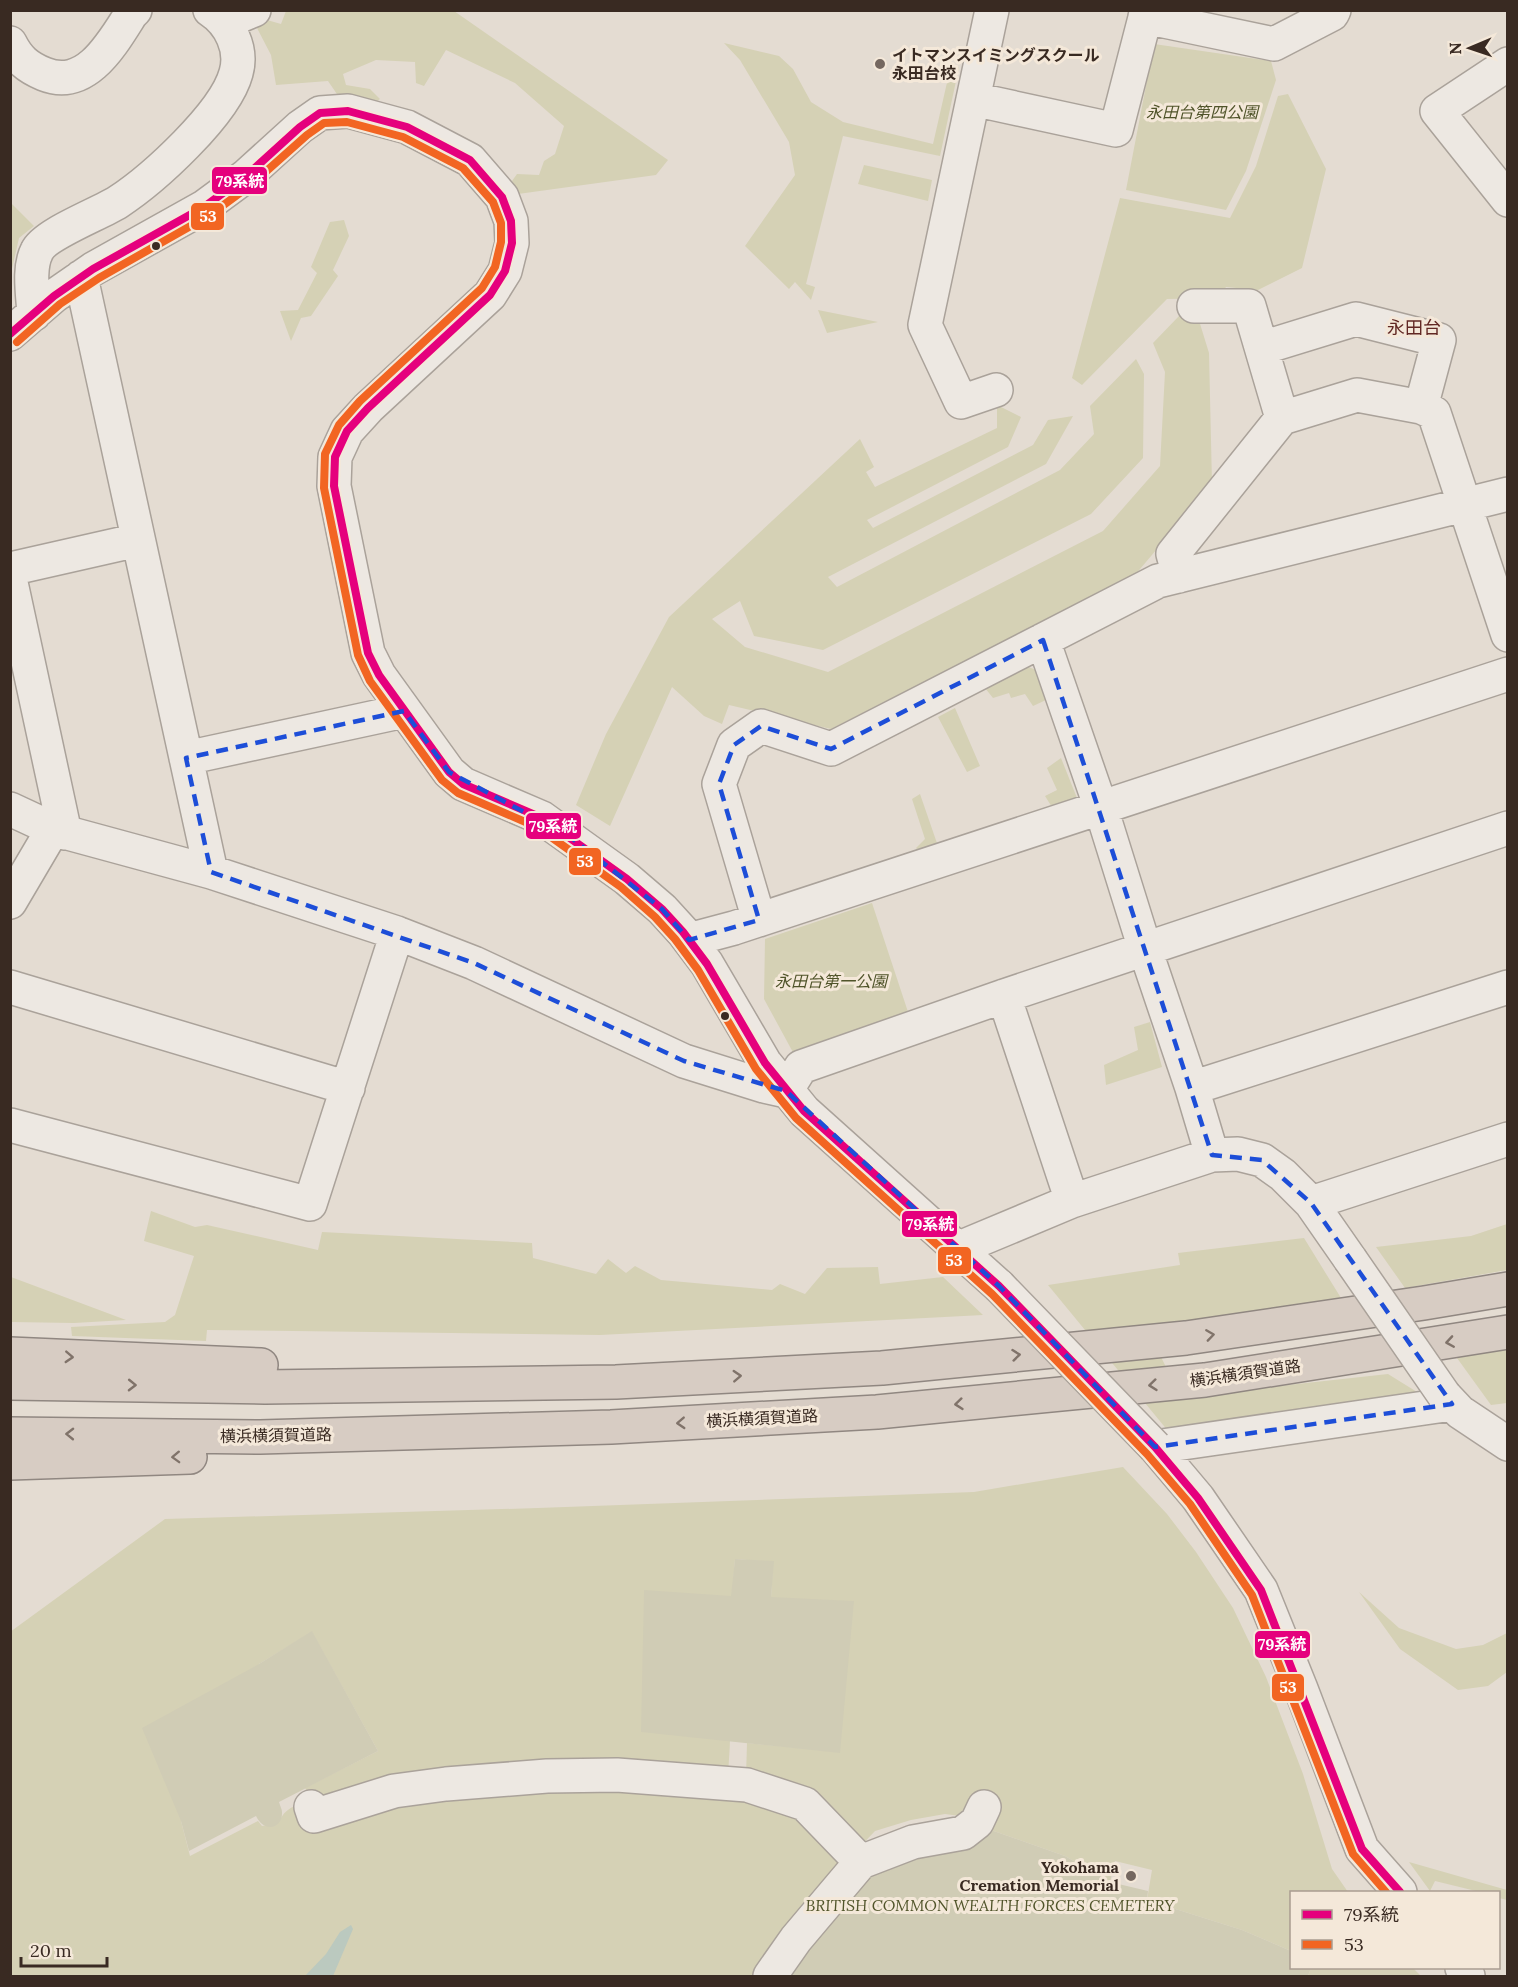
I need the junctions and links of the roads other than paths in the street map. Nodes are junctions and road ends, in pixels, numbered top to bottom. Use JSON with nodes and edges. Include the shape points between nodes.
{"nodes":[{"id":1,"x":135,"y":10,"type":"edge"},
{"id":2,"x":259,"y":10,"type":"edge"},
{"id":3,"x":277,"y":10,"type":"edge"},
{"id":4,"x":992,"y":10,"type":"edge"},
{"id":5,"x":1334,"y":10,"type":"edge"},
{"id":6,"x":229,"y":14,"type":"edge"},
{"id":7,"x":1146,"y":14,"type":"edge"},
{"id":8,"x":10,"y":43,"type":"edge"},
{"id":9,"x":1508,"y":64,"type":"edge"},
{"id":10,"x":973,"y":99,"type":"junction"},
{"id":11,"x":1508,"y":200,"type":"edge"},
{"id":12,"x":81,"y":277,"type":"junction"},
{"id":13,"x":1194,"y":306,"type":"dead end"},
{"id":14,"x":22,"y":324,"type":"edge"},
{"id":15,"x":1262,"y":348,"type":"junction"},
{"id":16,"x":996,"y":390,"type":"dead end"},
{"id":17,"x":1421,"y":406,"type":"junction"},
{"id":18,"x":1282,"y":418,"type":"junction"},
{"id":19,"x":1508,"y":494,"type":"edge"},
{"id":20,"x":1466,"y":506,"type":"junction"},
{"id":21,"x":138,"y":540,"type":"junction"},
{"id":22,"x":10,"y":569,"type":"edge"},
{"id":23,"x":1179,"y":576,"type":"junction"},
{"id":24,"x":10,"y":578,"type":"edge"},
{"id":25,"x":1508,"y":636,"type":"edge"},
{"id":26,"x":1043,"y":640,"type":"junction"},
{"id":27,"x":1508,"y":674,"type":"edge"},
{"id":28,"x":404,"y":711,"type":"junction"},
{"id":29,"x":186,"y":758,"type":"junction"},
{"id":30,"x":1101,"y":808,"type":"junction"},
{"id":31,"x":10,"y":809,"type":"edge"},
{"id":32,"x":1508,"y":828,"type":"edge"},
{"id":33,"x":59,"y":831,"type":"junction"},
{"id":34,"x":211,"y":872,"type":"junction"},
{"id":35,"x":10,"y":902,"type":"edge"},
{"id":36,"x":759,"y":920,"type":"junction"},
{"id":37,"x":397,"y":933,"type":"junction"},
{"id":38,"x":689,"y":940,"type":"junction"},
{"id":39,"x":1145,"y":949,"type":"junction"},
{"id":40,"x":10,"y":987,"type":"edge"},
{"id":41,"x":1508,"y":987,"type":"edge"},
{"id":42,"x":1004,"y":996,"type":"junction"},
{"id":43,"x":348,"y":1088,"type":"junction"},
{"id":44,"x":1192,"y":1088,"type":"junction"},
{"id":45,"x":786,"y":1091,"type":"junction"},
{"id":46,"x":10,"y":1125,"type":"edge"},
{"id":47,"x":1508,"y":1139,"type":"edge"},
{"id":48,"x":1212,"y":1155,"type":"junction"},
{"id":49,"x":1072,"y":1201,"type":"junction"},
{"id":50,"x":1311,"y":1203,"type":"junction"},
{"id":51,"x":957,"y":1249,"type":"junction"},
{"id":52,"x":1508,"y":1288,"type":"edge"},
{"id":53,"x":1508,"y":1332,"type":"edge"},
{"id":54,"x":10,"y":1354,"type":"edge"},
{"id":55,"x":616,"y":1382,"type":"junction"},
{"id":56,"x":10,"y":1383,"type":"edge"},
{"id":57,"x":1448,"y":1399,"type":"junction"},
{"id":58,"x":611,"y":1428,"type":"junction"},
{"id":59,"x":10,"y":1434,"type":"edge"},
{"id":60,"x":1508,"y":1444,"type":"edge"},
{"id":61,"x":1155,"y":1447,"type":"junction"},
{"id":62,"x":10,"y":1463,"type":"edge"},
{"id":63,"x":311,"y":1807,"type":"dead end"},
{"id":64,"x":984,"y":1807,"type":"dead end"},
{"id":65,"x":861,"y":1862,"type":"junction"},
{"id":66,"x":1398,"y":1891,"type":"edge"},
{"id":67,"x":770,"y":1977,"type":"edge"}],
"edges":[{"from":1,"to":8,"type":"street","via":[[90,69],[68,78],[36,71],[21,61]]},
{"from":2,"to":3,"type":"street","via":[[276,14]]},
{"from":4,"to":10,"type":"street"},
{"from":5,"to":7,"type":"street","via":[[1274,44]]},
{"from":6,"to":14,"type":"street","via":[[238,51],[237,72],[217,108],[174,158],[118,202],[45,240],[36,251]]},
{"from":7,"to":10,"type":"street","via":[[1116,130]]},
{"from":9,"to":11,"type":"street","via":[[1437,111]]},
{"from":10,"to":16,"type":"street","via":[[925,325],[961,402]]},
{"from":12,"to":14,"type":"street"},
{"from":12,"to":21,"type":"street"},
{"from":12,"to":28,"type":"street","via":[[204,207],[320,113],[348,111],[407,127],[470,160],[502,197],[511,221],[512,243],[505,271],[490,295],[368,408],[347,431],[335,457],[334,486],[368,653]]},
{"from":13,"to":15,"type":"street","via":[[1249,306]]},
{"from":15,"to":17,"type":"street","via":[[1356,319],[1439,340]]},
{"from":15,"to":18,"type":"street"},
{"from":17,"to":18,"type":"street","via":[[1357,395]]},
{"from":17,"to":20,"type":"street","via":[[1434,413]]},
{"from":18,"to":23,"type":"street","via":[[1173,555]]},
{"from":19,"to":20,"type":"street"},
{"from":20,"to":23,"type":"street"},
{"from":20,"to":25,"type":"street"},
{"from":21,"to":22,"type":"street"},
{"from":21,"to":29,"type":"street"},
{"from":23,"to":26,"type":"street","via":[[1158,581]]},
{"from":24,"to":33,"type":"street"},
{"from":26,"to":30,"type":"street"},
{"from":26,"to":36,"type":"street","via":[[831,749],[761,726],[734,745],[719,784]]},
{"from":27,"to":30,"type":"street"},
{"from":28,"to":29,"type":"street"},
{"from":28,"to":38,"type":"street","via":[[449,772],[464,784],[542,818],[569,836],[662,909]]},
{"from":29,"to":34,"type":"street"},
{"from":30,"to":36,"type":"street"},
{"from":30,"to":39,"type":"street"},
{"from":31,"to":33,"type":"street"},
{"from":32,"to":39,"type":"street"},
{"from":33,"to":34,"type":"street"},
{"from":33,"to":35,"type":"street"},
{"from":34,"to":37,"type":"street"},
{"from":36,"to":38,"type":"street"},
{"from":37,"to":43,"type":"street"},
{"from":37,"to":45,"type":"street","via":[[474,963],[684,1061]]},
{"from":38,"to":45,"type":"street"},
{"from":39,"to":42,"type":"street"},
{"from":39,"to":44,"type":"street"},
{"from":40,"to":43,"type":"street"},
{"from":41,"to":44,"type":"street"},
{"from":42,"to":45,"type":"street","via":[[801,1067]]},
{"from":42,"to":49,"type":"street"},
{"from":43,"to":46,"type":"street","via":[[310,1204]]},
{"from":44,"to":48,"type":"street"},
{"from":45,"to":51,"type":"street","via":[[857,1161]]},
{"from":47,"to":50,"type":"street"},
{"from":48,"to":49,"type":"street"},
{"from":48,"to":50,"type":"street","via":[[1238,1154],[1262,1160]]},
{"from":49,"to":51,"type":"street"},
{"from":50,"to":57,"type":"street","bridge":true},
{"from":51,"to":61,"type":"street","bridge":true,"via":[[999,1286]]},
{"from":55,"to":52,"type":"highway","one_way":true,"via":[[882,1368],[1186,1338]]},
{"from":53,"to":58,"type":"highway","name":"横浜横須賀道路","one_way":true,"via":[[1205,1380],[877,1412]]},
{"from":54,"to":55,"type":"highway","one_way":true},
{"from":56,"to":55,"type":"highway","one_way":true,"via":[[265,1387]]},
{"from":57,"to":60,"type":"street","via":[[1460,1412]]},
{"from":57,"to":61,"type":"street"},
{"from":58,"to":59,"type":"highway","name":"横浜横須賀道路","one_way":true,"via":[[260,1437]]},
{"from":58,"to":62,"type":"highway","one_way":true,"via":[[263,1454]]},
{"from":61,"to":66,"type":"street","via":[[1198,1498],[1261,1590],[1362,1849]]},
{"from":63,"to":65,"type":"street","via":[[314,1816],[394,1791],[547,1776],[737,1780],[805,1804]]},
{"from":64,"to":65,"type":"street","via":[[976,1822],[963,1833],[913,1842]]},
{"from":65,"to":67,"type":"street","via":[[796,1939]]}]}
